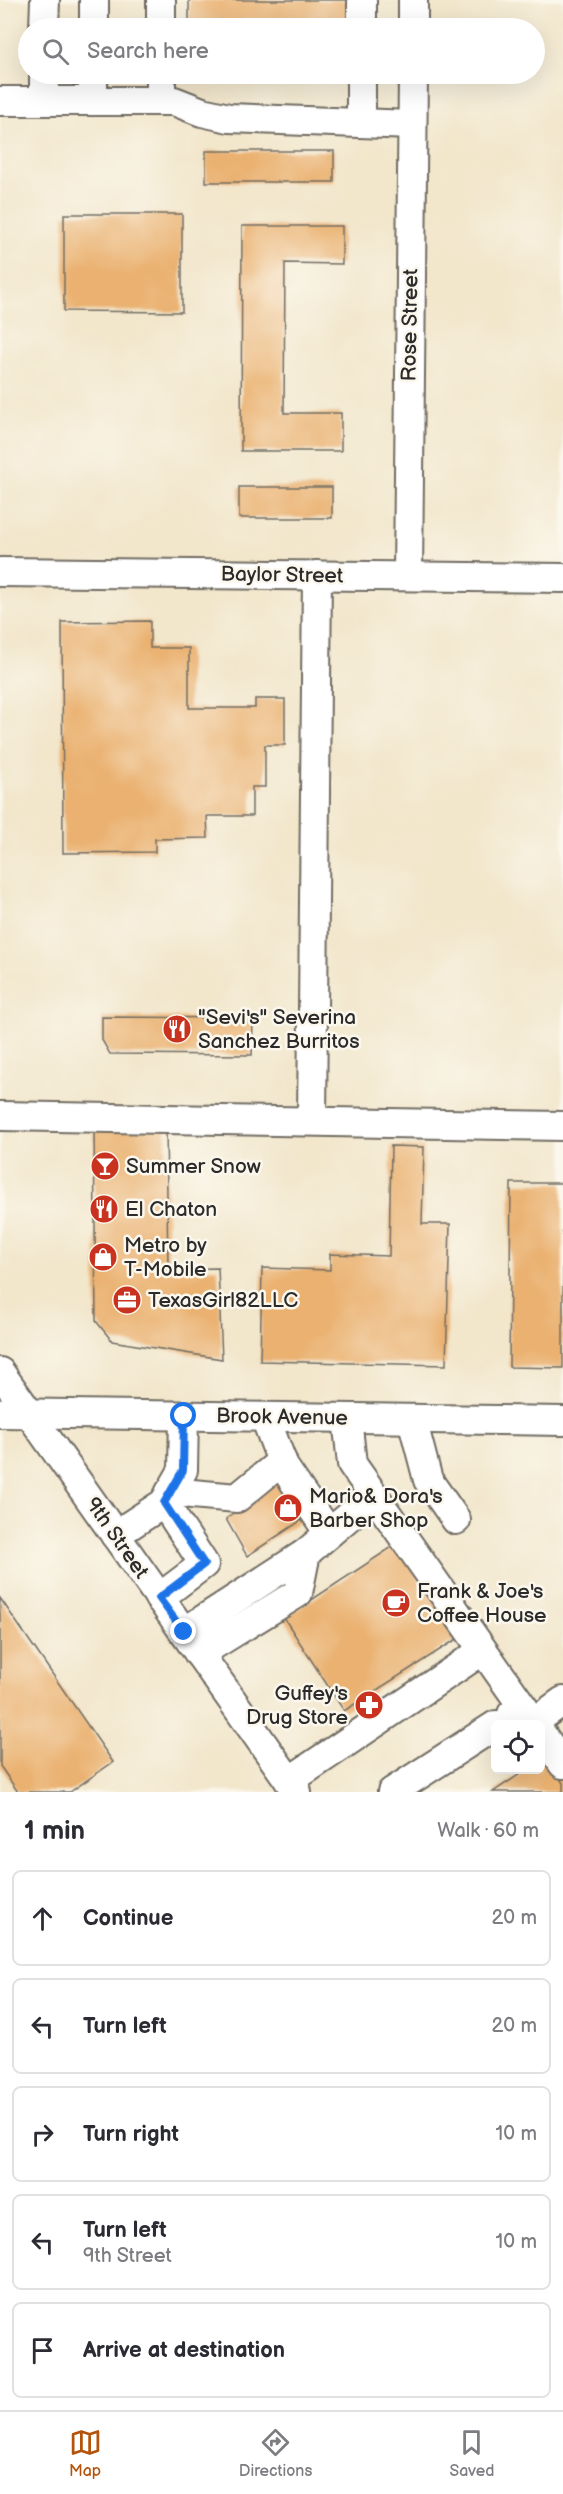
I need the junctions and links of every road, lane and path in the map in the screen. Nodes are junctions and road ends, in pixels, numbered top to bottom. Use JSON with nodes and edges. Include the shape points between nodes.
{"nodes":[{"id":1,"x":45,"y":0,"type":"edge"},
{"id":2,"x":94,"y":0,"type":"edge"},
{"id":3,"x":161,"y":0,"type":"edge"},
{"id":4,"x":362,"y":0,"type":"edge"},
{"id":5,"x":413,"y":0,"type":"edge"},
{"id":6,"x":44,"y":18,"type":"edge"},
{"id":7,"x":94,"y":18,"type":"edge"},
{"id":8,"x":161,"y":18,"type":"edge"},
{"id":9,"x":362,"y":18,"type":"edge"},
{"id":10,"x":413,"y":18,"type":"edge"},
{"id":11,"x":361,"y":84,"type":"edge"},
{"id":12,"x":413,"y":84,"type":"edge"},
{"id":13,"x":44,"y":87,"type":"edge"},
{"id":14,"x":93,"y":87,"type":"edge"},
{"id":15,"x":161,"y":87,"type":"edge"},
{"id":16,"x":0,"y":101,"type":"edge"},
{"id":17,"x":361,"y":123,"type":"junction"},
{"id":18,"x":412,"y":125,"type":"junction"},
{"id":19,"x":0,"y":572,"type":"edge"},
{"id":20,"x":317,"y":575,"type":"junction"},
{"id":21,"x":408,"y":576,"type":"junction"},
{"id":22,"x":563,"y":578,"type":"edge"},
{"id":23,"x":0,"y":1116,"type":"edge"},
{"id":24,"x":312,"y":1121,"type":"junction"},
{"id":25,"x":563,"y":1126,"type":"edge"},
{"id":26,"x":0,"y":1372,"type":"edge"},
{"id":27,"x":0,"y":1413,"type":"edge"},
{"id":28,"x":29,"y":1414,"type":"junction"},
{"id":29,"x":184,"y":1416,"type":"junction"},
{"id":30,"x":266,"y":1417,"type":"junction"},
{"id":31,"x":347,"y":1418,"type":"junction"},
{"id":32,"x":412,"y":1419,"type":"junction"},
{"id":33,"x":563,"y":1421,"type":"edge"},
{"id":34,"x":282,"y":1461,"type":"junction"},
{"id":35,"x":373,"y":1496,"type":"junction"},
{"id":36,"x":167,"y":1498,"type":"junction"},
{"id":37,"x":456,"y":1520,"type":"dead end"},
{"id":38,"x":329,"y":1533,"type":"junction"},
{"id":39,"x":115,"y":1535,"type":"junction"},
{"id":40,"x":159,"y":1598,"type":"junction"},
{"id":41,"x":191,"y":1643,"type":"junction"},
{"id":42,"x":482,"y":1651,"type":"junction"},
{"id":43,"x":563,"y":1701,"type":"edge"},
{"id":44,"x":532,"y":1720,"type":"edge"},
{"id":45,"x":534,"y":1720,"type":"edge"},
{"id":46,"x":491,"y":1728,"type":"edge"},
{"id":47,"x":545,"y":1738,"type":"edge"},
{"id":48,"x":563,"y":1764,"type":"edge"},
{"id":49,"x":293,"y":1787,"type":"edge"},
{"id":50,"x":392,"y":1792,"type":"edge"}],
"edges":[{"from":1,"to":6,"type":"street"},
{"from":2,"to":7,"type":"street"},
{"from":3,"to":8,"type":"street"},
{"from":4,"to":9,"type":"street"},
{"from":5,"to":10,"type":"street"},
{"from":11,"to":17,"type":"street"},
{"from":12,"to":18,"type":"street","name":"Rose Street"},
{"from":13,"to":14,"type":"street"},
{"from":13,"to":16,"type":"street"},
{"from":14,"to":15,"type":"street"},
{"from":15,"to":17,"type":"street","via":[[174,101],[229,118]]},
{"from":17,"to":18,"type":"street"},
{"from":18,"to":21,"type":"street","name":"Rose Street"},
{"from":19,"to":20,"type":"street","name":"Baylor Street"},
{"from":20,"to":21,"type":"street","name":"Baylor Street"},
{"from":20,"to":24,"type":"street"},
{"from":21,"to":22,"type":"street","name":"Baylor Street"},
{"from":23,"to":24,"type":"street"},
{"from":24,"to":25,"type":"street"},
{"from":26,"to":28,"type":"street","name":"9th Street"},
{"from":27,"to":28,"type":"street","name":"Brook Avenue"},
{"from":28,"to":29,"type":"street","name":"Brook Avenue"},
{"from":28,"to":39,"type":"street","name":"9th Street"},
{"from":29,"to":30,"type":"street","name":"Brook Avenue"},
{"from":29,"to":36,"type":"street","via":[[183,1470]]},
{"from":30,"to":31,"type":"street","name":"Brook Avenue"},
{"from":30,"to":34,"type":"street"},
{"from":31,"to":32,"type":"street","name":"Brook Avenue"},
{"from":31,"to":35,"type":"street","via":[[352,1464]]},
{"from":32,"to":33,"type":"street","name":"Brook Avenue"},
{"from":32,"to":37,"type":"street","via":[[428,1479]]},
{"from":34,"to":36,"type":"street","via":[[237,1498]]},
{"from":34,"to":38,"type":"street"},
{"from":35,"to":38,"type":"street"},
{"from":35,"to":42,"type":"street"},
{"from":36,"to":39,"type":"street"},
{"from":36,"to":40,"type":"street","via":[[204,1564]]},
{"from":38,"to":41,"type":"street","via":[[306,1553],[298,1593]]},
{"from":39,"to":40,"type":"street","name":"9th Street"},
{"from":40,"to":41,"type":"street","name":"9th Street"},
{"from":41,"to":49,"type":"street","name":"9th Street"},
{"from":42,"to":44,"type":"street"},
{"from":42,"to":49,"type":"street"},
{"from":43,"to":45,"type":"street"},
{"from":46,"to":50,"type":"street"},
{"from":47,"to":48,"type":"street"}]}
